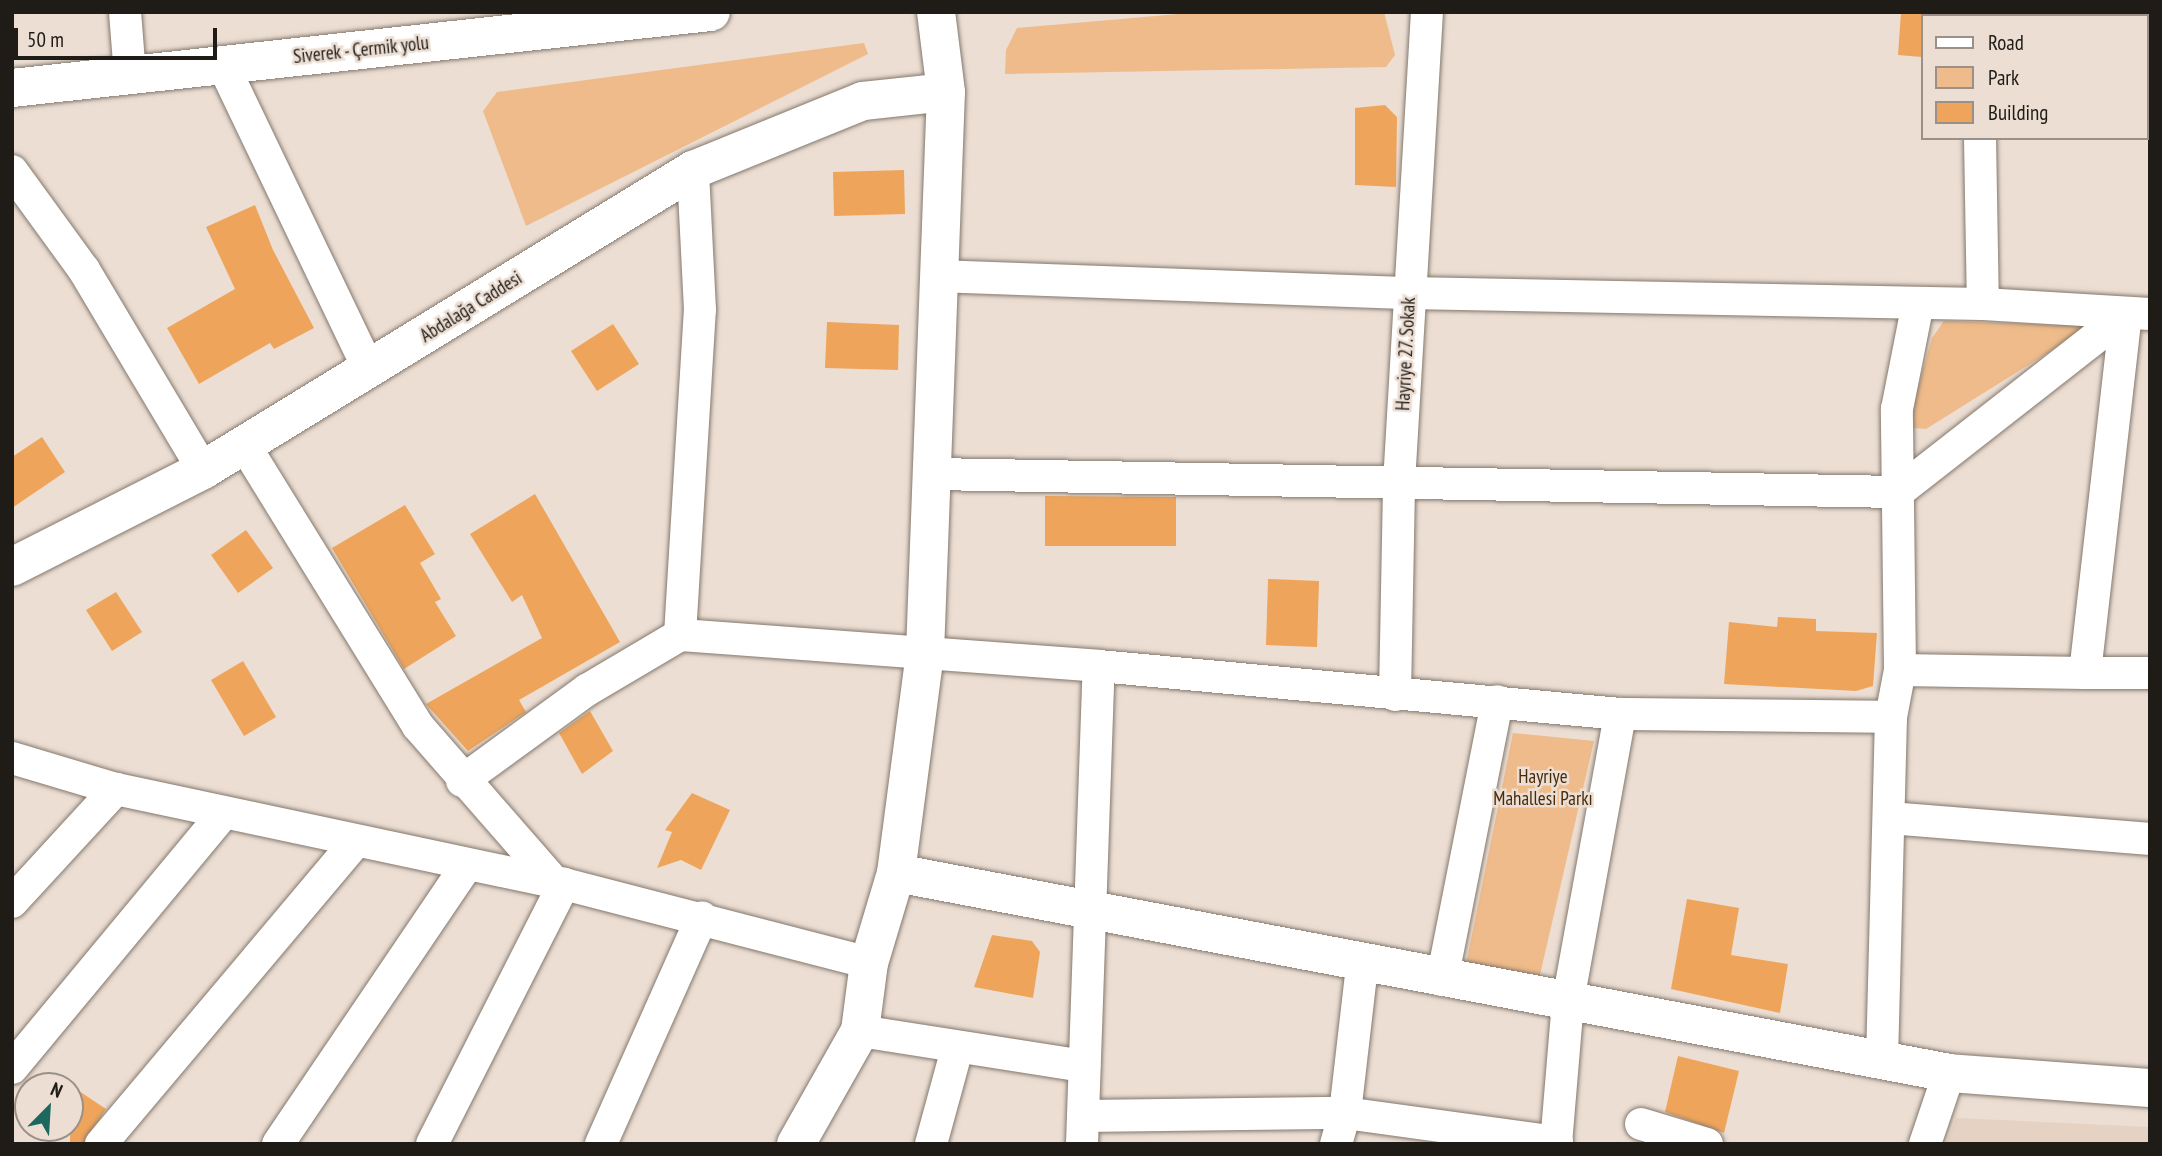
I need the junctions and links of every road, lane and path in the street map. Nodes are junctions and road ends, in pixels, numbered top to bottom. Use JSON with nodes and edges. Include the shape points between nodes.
{"nodes":[{"id":1,"x":125,"y":12,"type":"edge"},
{"id":2,"x":711,"y":12,"type":"edge"},
{"id":3,"x":936,"y":12,"type":"edge"},
{"id":4,"x":1427,"y":12,"type":"edge"},
{"id":5,"x":223,"y":65,"type":"junction"},
{"id":6,"x":131,"y":75,"type":"junction"},
{"id":7,"x":12,"y":88,"type":"edge"},
{"id":8,"x":946,"y":92,"type":"junction"},
{"id":9,"x":1980,"y":140,"type":"edge"},
{"id":10,"x":693,"y":170,"type":"junction"},
{"id":11,"x":12,"y":171,"type":"edge"},
{"id":12,"x":939,"y":276,"type":"junction"},
{"id":13,"x":1409,"y":293,"type":"junction"},
{"id":14,"x":1918,"y":303,"type":"junction"},
{"id":15,"x":1983,"y":304,"type":"junction"},
{"id":16,"x":2138,"y":314,"type":"edge"},
{"id":17,"x":369,"y":370,"type":"junction"},
{"id":18,"x":245,"y":446,"type":"junction"},
{"id":19,"x":203,"y":470,"type":"junction"},
{"id":20,"x":934,"y":474,"type":"junction"},
{"id":21,"x":1399,"y":483,"type":"junction"},
{"id":22,"x":1898,"y":492,"type":"junction"},
{"id":23,"x":12,"y":567,"type":"edge"},
{"id":24,"x":680,"y":635,"type":"junction"},
{"id":25,"x":925,"y":653,"type":"junction"},
{"id":26,"x":1099,"y":666,"type":"junction"},
{"id":27,"x":1900,"y":670,"type":"junction"},
{"id":28,"x":2085,"y":673,"type":"junction"},
{"id":29,"x":2150,"y":673,"type":"edge"},
{"id":30,"x":1395,"y":695,"type":"junction"},
{"id":31,"x":1497,"y":701,"type":"junction"},
{"id":32,"x":1620,"y":714,"type":"junction"},
{"id":33,"x":1891,"y":717,"type":"junction"},
{"id":34,"x":12,"y":758,"type":"edge"},
{"id":35,"x":462,"y":781,"type":"junction"},
{"id":36,"x":116,"y":789,"type":"junction"},
{"id":37,"x":224,"y":813,"type":"junction"},
{"id":38,"x":1890,"y":818,"type":"junction"},
{"id":39,"x":2150,"y":839,"type":"edge"},
{"id":40,"x":355,"y":842,"type":"junction"},
{"id":41,"x":467,"y":865,"type":"junction"},
{"id":42,"x":896,"y":873,"type":"junction"},
{"id":43,"x":560,"y":883,"type":"junction"},
{"id":44,"x":12,"y":902,"type":"edge"},
{"id":45,"x":1090,"y":911,"type":"junction"},
{"id":46,"x":702,"y":917,"type":"junction"},
{"id":47,"x":869,"y":963,"type":"junction"},
{"id":48,"x":1362,"y":965,"type":"junction"},
{"id":49,"x":1442,"y":980,"type":"junction"},
{"id":50,"x":1569,"y":1001,"type":"junction"},
{"id":51,"x":860,"y":1031,"type":"junction"},
{"id":52,"x":957,"y":1049,"type":"junction"},
{"id":53,"x":1882,"y":1060,"type":"junction"},
{"id":54,"x":1084,"y":1066,"type":"junction"},
{"id":55,"x":12,"y":1068,"type":"edge"},
{"id":56,"x":1949,"y":1073,"type":"junction"},
{"id":57,"x":2150,"y":1088,"type":"edge"},
{"id":58,"x":1345,"y":1113,"type":"junction"},
{"id":59,"x":1642,"y":1125,"type":"dead end"},
{"id":60,"x":1082,"y":1130,"type":"edge"},
{"id":61,"x":1556,"y":1143,"type":"edge"},
{"id":62,"x":101,"y":1144,"type":"edge"},
{"id":63,"x":278,"y":1144,"type":"edge"},
{"id":64,"x":432,"y":1144,"type":"edge"},
{"id":65,"x":601,"y":1144,"type":"edge"},
{"id":66,"x":796,"y":1144,"type":"edge"},
{"id":67,"x":931,"y":1144,"type":"edge"},
{"id":68,"x":1336,"y":1144,"type":"edge"},
{"id":69,"x":1707,"y":1144,"type":"edge"},
{"id":70,"x":1925,"y":1144,"type":"edge"}],
"edges":[{"from":1,"to":6,"type":"street"},
{"from":2,"to":5,"type":"street","name":"Siverek - Çermik yolu"},
{"from":3,"to":8,"type":"street"},
{"from":4,"to":13,"type":"street","name":"Hayriye 27. Sokak"},
{"from":5,"to":6,"type":"street","name":"Siverek - Çermik yolu"},
{"from":5,"to":17,"type":"street"},
{"from":6,"to":7,"type":"street","name":"Siverek - Çermik yolu"},
{"from":8,"to":10,"type":"street","name":"Abdalağa Caddesi","via":[[863,101]]},
{"from":8,"to":12,"type":"street"},
{"from":9,"to":15,"type":"street"},
{"from":10,"to":17,"type":"street","name":"Abdalağa Caddesi"},
{"from":10,"to":24,"type":"street","via":[[700,310]]},
{"from":11,"to":19,"type":"street","via":[[84,270]]},
{"from":12,"to":13,"type":"street"},
{"from":12,"to":20,"type":"street"},
{"from":13,"to":14,"type":"street"},
{"from":13,"to":21,"type":"street","name":"Hayriye 27. Sokak"},
{"from":14,"to":15,"type":"street"},
{"from":14,"to":22,"type":"street","via":[[1897,408]]},
{"from":15,"to":16,"type":"street"},
{"from":16,"to":22,"type":"street"},
{"from":16,"to":28,"type":"street"},
{"from":17,"to":18,"type":"street","name":"Abdalağa Caddesi"},
{"from":18,"to":19,"type":"street","name":"Abdalağa Caddesi"},
{"from":18,"to":35,"type":"street","via":[[418,726]]},
{"from":19,"to":23,"type":"street","name":"Abdalağa Caddesi"},
{"from":20,"to":21,"type":"street"},
{"from":20,"to":25,"type":"street"},
{"from":21,"to":22,"type":"street"},
{"from":21,"to":30,"type":"street","name":"Hayriye 27. Sokak"},
{"from":22,"to":27,"type":"street"},
{"from":24,"to":25,"type":"street"},
{"from":24,"to":35,"type":"street","via":[[587,690]]},
{"from":25,"to":26,"type":"street"},
{"from":25,"to":42,"type":"street"},
{"from":26,"to":30,"type":"street"},
{"from":26,"to":45,"type":"street"},
{"from":27,"to":28,"type":"street"},
{"from":27,"to":33,"type":"street"},
{"from":28,"to":29,"type":"street"},
{"from":30,"to":31,"type":"street"},
{"from":31,"to":32,"type":"street"},
{"from":31,"to":49,"type":"street"},
{"from":32,"to":33,"type":"street"},
{"from":32,"to":50,"type":"street"},
{"from":33,"to":38,"type":"street"},
{"from":34,"to":36,"type":"street"},
{"from":35,"to":43,"type":"street"},
{"from":36,"to":37,"type":"street"},
{"from":36,"to":44,"type":"street"},
{"from":37,"to":40,"type":"street"},
{"from":37,"to":55,"type":"street"},
{"from":38,"to":39,"type":"street"},
{"from":38,"to":53,"type":"street"},
{"from":40,"to":41,"type":"street"},
{"from":40,"to":62,"type":"street"},
{"from":41,"to":43,"type":"street"},
{"from":41,"to":63,"type":"street"},
{"from":42,"to":45,"type":"street"},
{"from":42,"to":47,"type":"street"},
{"from":43,"to":46,"type":"street"},
{"from":43,"to":64,"type":"street"},
{"from":45,"to":48,"type":"street"},
{"from":45,"to":54,"type":"street"},
{"from":46,"to":47,"type":"street"},
{"from":46,"to":65,"type":"street"},
{"from":47,"to":51,"type":"street"},
{"from":48,"to":49,"type":"street"},
{"from":48,"to":58,"type":"street"},
{"from":49,"to":50,"type":"street"},
{"from":50,"to":53,"type":"street"},
{"from":50,"to":61,"type":"street"},
{"from":51,"to":52,"type":"street"},
{"from":51,"to":66,"type":"street"},
{"from":52,"to":54,"type":"street"},
{"from":52,"to":67,"type":"street"},
{"from":53,"to":56,"type":"street"},
{"from":54,"to":60,"type":"street"},
{"from":56,"to":57,"type":"street"},
{"from":56,"to":70,"type":"street"},
{"from":58,"to":60,"type":"street"},
{"from":58,"to":61,"type":"street"},
{"from":58,"to":68,"type":"street"},
{"from":59,"to":69,"type":"street"}]}
